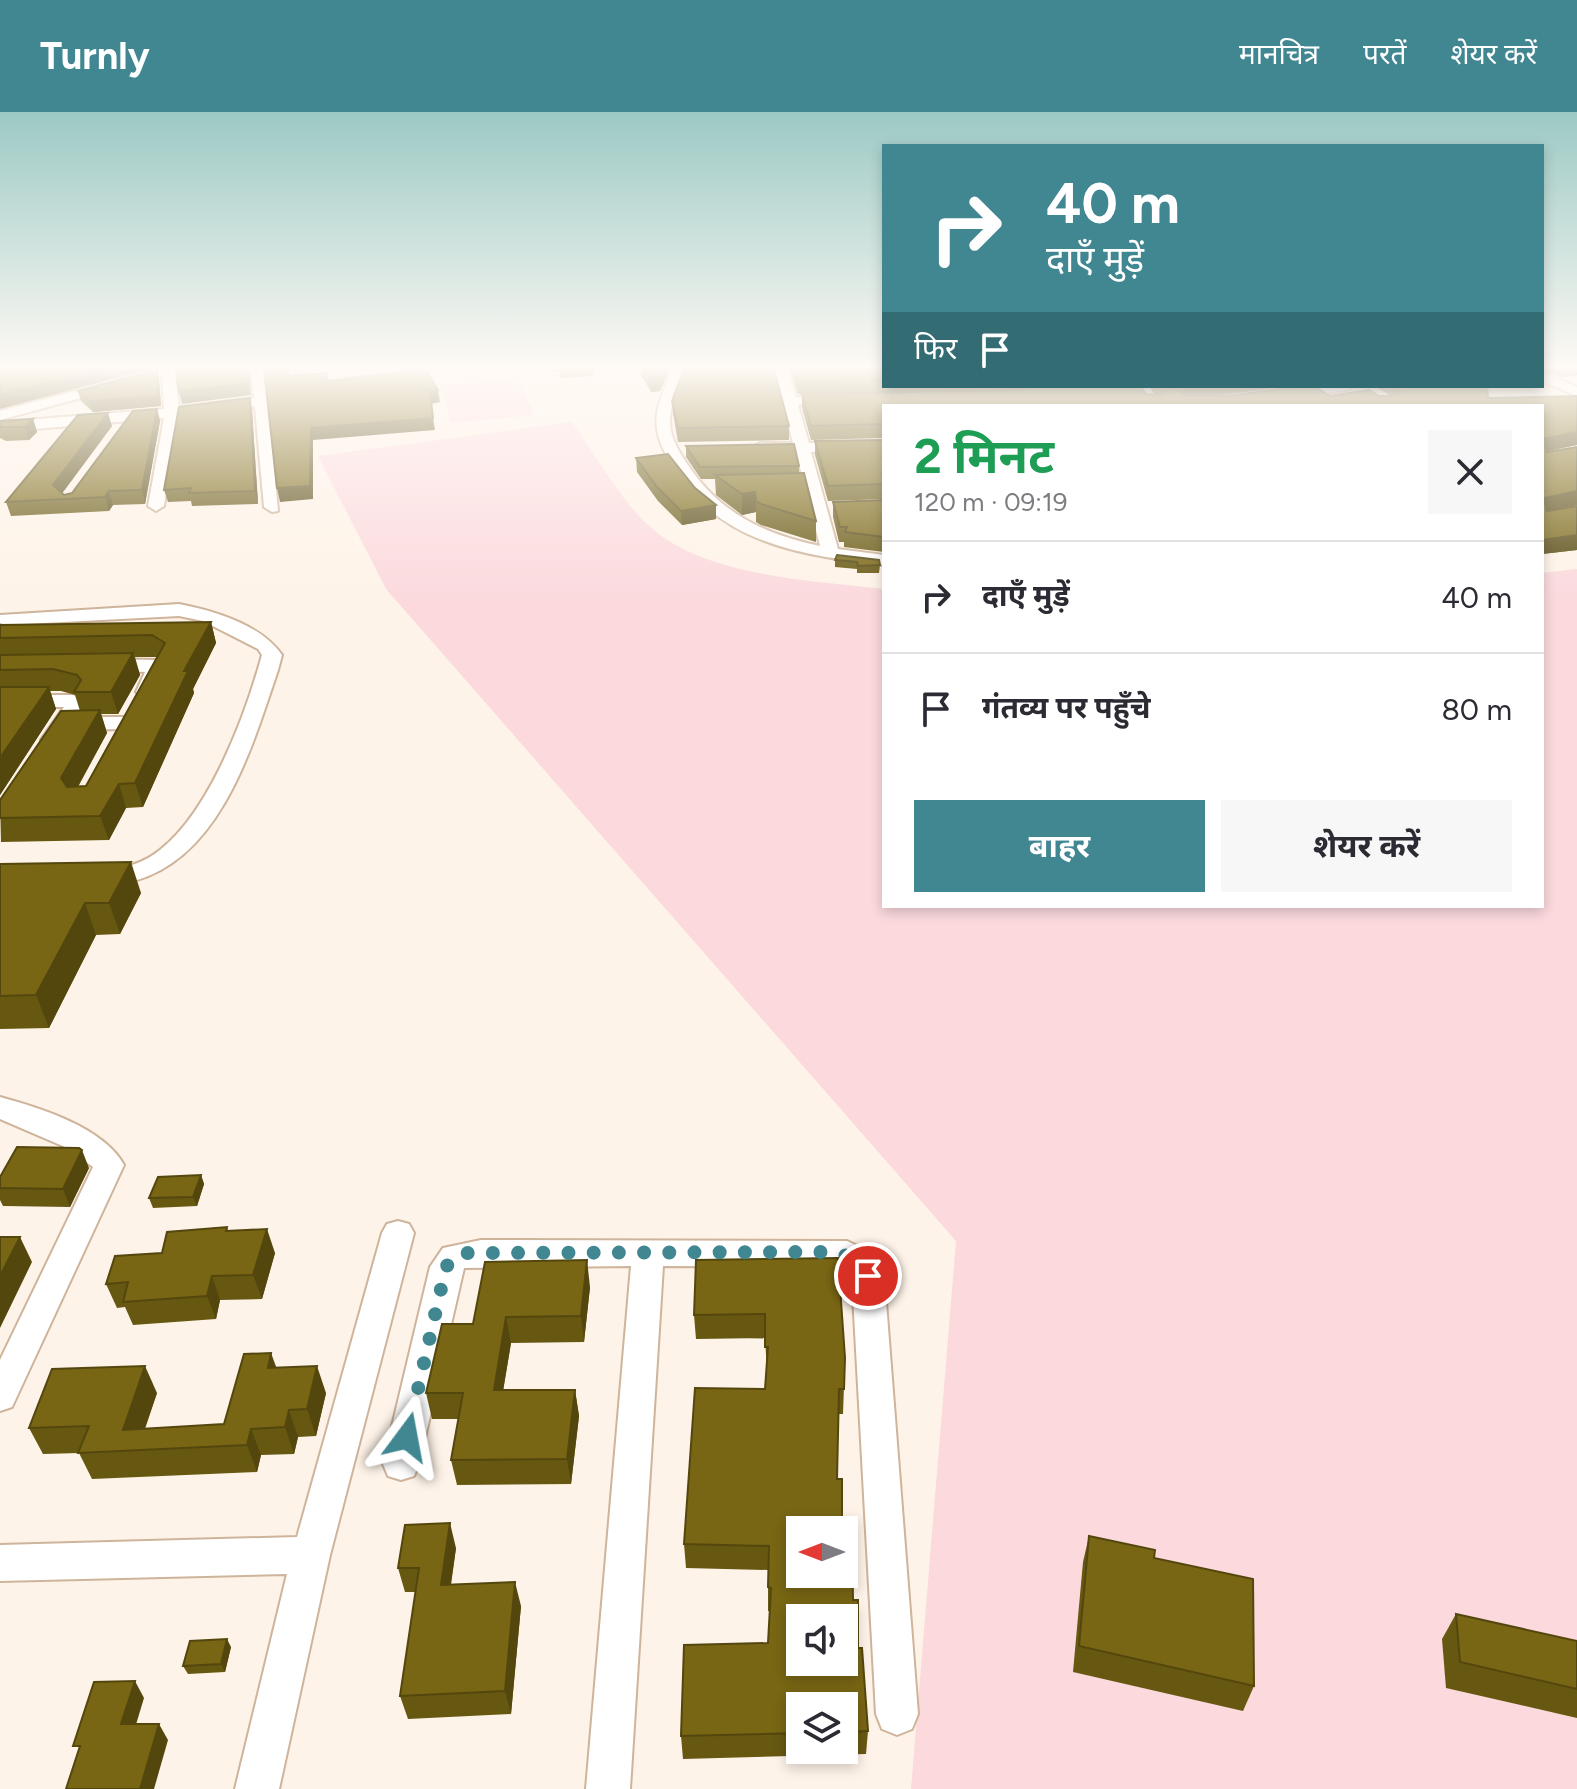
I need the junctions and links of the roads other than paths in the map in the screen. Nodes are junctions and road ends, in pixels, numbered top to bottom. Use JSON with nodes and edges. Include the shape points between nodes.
{"nodes":[{"id":1,"x":166,"y":447,"type":"edge"},
{"id":2,"x":265,"y":447,"type":"edge"},
{"id":3,"x":675,"y":447,"type":"edge"},
{"id":4,"x":832,"y":447,"type":"edge"},
{"id":5,"x":802,"y":448,"type":"junction"},
{"id":6,"x":744,"y":449,"type":"edge"},
{"id":7,"x":694,"y":487,"type":"junction"},
{"id":8,"x":723,"y":487,"type":"edge"},
{"id":9,"x":156,"y":506,"type":"dead end"},
{"id":10,"x":272,"y":507,"type":"dead end"},
{"id":11,"x":831,"y":554,"type":"junction"},
{"id":12,"x":882,"y":560,"type":"edge"},
{"id":13,"x":6,"y":619,"type":"dead end"},
{"id":14,"x":89,"y":665,"type":"edge"},
{"id":15,"x":0,"y":701,"type":"edge"},
{"id":16,"x":127,"y":723,"type":"junction"},
{"id":17,"x":63,"y":725,"type":"junction"},
{"id":18,"x":112,"y":750,"type":"edge"},
{"id":19,"x":36,"y":764,"type":"edge"},
{"id":20,"x":72,"y":881,"type":"edge"},
{"id":21,"x":0,"y":1107,"type":"edge"},
{"id":22,"x":398,"y":1233,"type":"dead end"},
{"id":23,"x":648,"y":1254,"type":"junction"},
{"id":24,"x":0,"y":1396,"type":"edge"},
{"id":25,"x":401,"y":1464,"type":"dead end"},
{"id":26,"x":311,"y":1555,"type":"junction"},
{"id":27,"x":0,"y":1563,"type":"edge"},
{"id":28,"x":897,"y":1714,"type":"dead end"},
{"id":29,"x":257,"y":1789,"type":"edge"},
{"id":30,"x":608,"y":1789,"type":"edge"}],
"edges":[{"from":1,"to":9,"type":"street"},
{"from":2,"to":10,"type":"street"},
{"from":3,"to":7,"type":"street"},
{"from":4,"to":5,"type":"street"},
{"from":5,"to":6,"type":"street"},
{"from":5,"to":11,"type":"street","via":[[803,485],[824,509]]},
{"from":7,"to":8,"type":"street"},
{"from":7,"to":11,"type":"street","via":[[758,536]]},
{"from":11,"to":12,"type":"street"},
{"from":13,"to":20,"type":"street","via":[[188,611],[252,638],[272,655],[244,731],[195,832],[149,869],[106,880]]},
{"from":14,"to":16,"type":"street","via":[[158,666]]},
{"from":15,"to":17,"type":"street","via":[[73,701]]},
{"from":16,"to":17,"type":"street"},
{"from":16,"to":18,"type":"street"},
{"from":17,"to":19,"type":"street"},
{"from":21,"to":24,"type":"street","via":[[89,1147],[109,1165]]},
{"from":22,"to":26,"type":"street"},
{"from":23,"to":25,"type":"street","via":[[454,1257],[446,1267]]},
{"from":23,"to":28,"type":"street","via":[[829,1252],[860,1262],[868,1276]]},
{"from":23,"to":30,"type":"street"},
{"from":26,"to":27,"type":"street"},
{"from":26,"to":29,"type":"street"}]}
